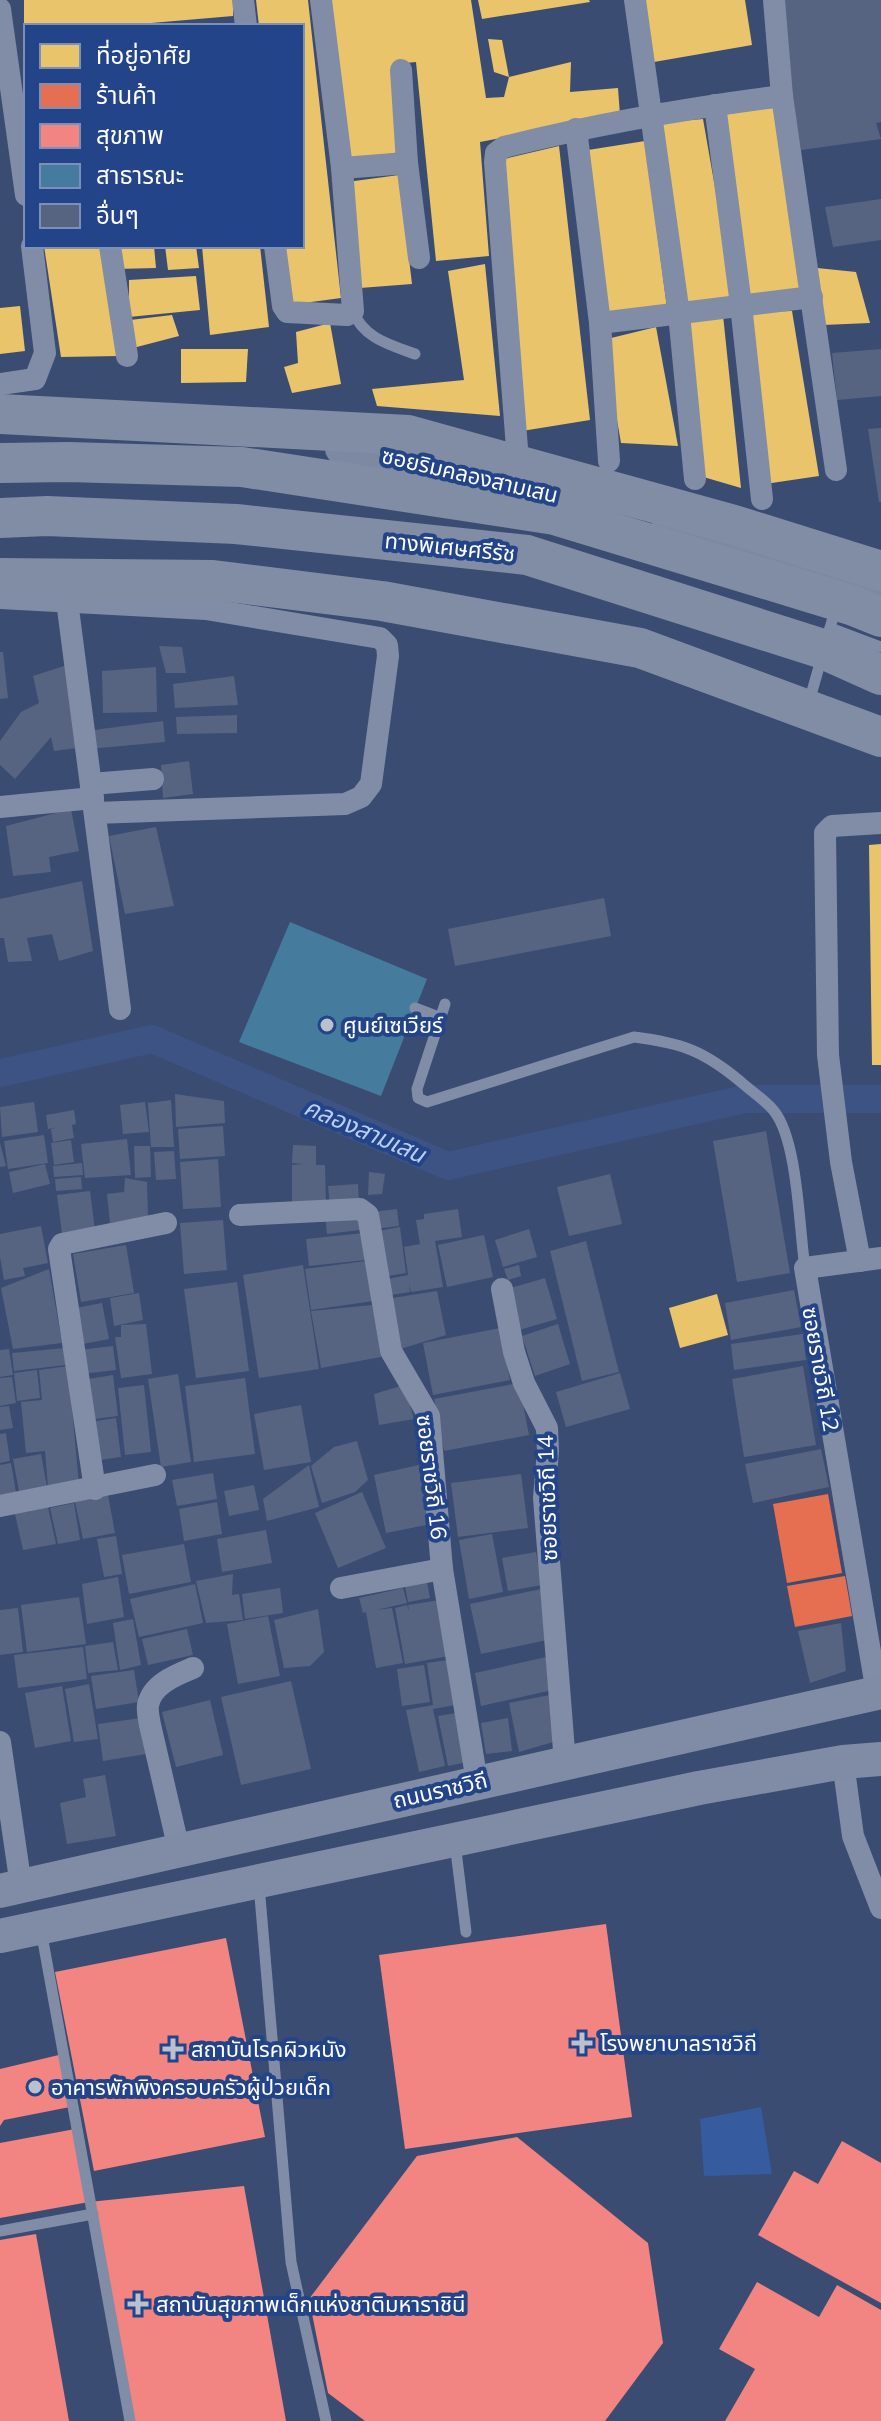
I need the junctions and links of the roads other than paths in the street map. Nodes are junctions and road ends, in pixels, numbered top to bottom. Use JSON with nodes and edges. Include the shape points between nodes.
{"nodes":[{"id":1,"x":243,"y":0,"type":"edge"},
{"id":2,"x":321,"y":0,"type":"edge"},
{"id":3,"x":635,"y":0,"type":"edge"},
{"id":4,"x":774,"y":0,"type":"edge"},
{"id":5,"x":0,"y":9,"type":"edge"},
{"id":6,"x":246,"y":24,"type":"edge"},
{"id":7,"x":401,"y":70,"type":"dead end"},
{"id":8,"x":782,"y":96,"type":"junction"},
{"id":9,"x":715,"y":105,"type":"junction"},
{"id":10,"x":21,"y":113,"type":"edge"},
{"id":11,"x":650,"y":115,"type":"junction"},
{"id":12,"x":576,"y":129,"type":"junction"},
{"id":13,"x":407,"y":163,"type":"junction"},
{"id":14,"x":342,"y":168,"type":"junction"},
{"id":15,"x":24,"y":169,"type":"edge"},
{"id":16,"x":32,"y":248,"type":"edge"},
{"id":17,"x":110,"y":248,"type":"edge"},
{"id":18,"x":275,"y":248,"type":"edge"},
{"id":19,"x":419,"y":258,"type":"dead end"},
{"id":20,"x":812,"y":297,"type":"junction"},
{"id":21,"x":741,"y":305,"type":"junction"},
{"id":22,"x":353,"y":311,"type":"junction"},
{"id":23,"x":679,"y":314,"type":"junction"},
{"id":24,"x":600,"y":323,"type":"junction"},
{"id":25,"x":415,"y":354,"type":"dead end"},
{"id":26,"x":127,"y":356,"type":"dead end"},
{"id":27,"x":0,"y":384,"type":"edge"},
{"id":28,"x":0,"y":417,"type":"edge"},
{"id":29,"x":517,"y":448,"type":"dead end"},
{"id":30,"x":609,"y":461,"type":"dead end"},
{"id":31,"x":0,"y":463,"type":"edge"},
{"id":32,"x":836,"y":470,"type":"dead end"},
{"id":33,"x":695,"y":479,"type":"dead end"},
{"id":34,"x":762,"y":499,"type":"dead end"},
{"id":35,"x":669,"y":517,"type":"junction"},
{"id":36,"x":0,"y":518,"type":"edge"},
{"id":37,"x":862,"y":576,"type":"edge"},
{"id":38,"x":0,"y":578,"type":"edge"},
{"id":39,"x":881,"y":591,"type":"edge"},
{"id":40,"x":0,"y":598,"type":"edge"},
{"id":41,"x":67,"y":601,"type":"junction"},
{"id":42,"x":881,"y":617,"type":"edge"},
{"id":43,"x":830,"y":628,"type":"junction"},
{"id":44,"x":881,"y":647,"type":"edge"},
{"id":45,"x":881,"y":675,"type":"edge"},
{"id":46,"x":807,"y":710,"type":"junction"},
{"id":47,"x":881,"y":737,"type":"edge"},
{"id":48,"x":153,"y":779,"type":"dead end"},
{"id":49,"x":93,"y":798,"type":"junction"},
{"id":50,"x":0,"y":807,"type":"edge"},
{"id":51,"x":881,"y":823,"type":"edge"},
{"id":52,"x":445,"y":1004,"type":"dead end"},
{"id":53,"x":415,"y":1008,"type":"dead end"},
{"id":54,"x":120,"y":1009,"type":"dead end"},
{"id":55,"x":441,"y":1018,"type":"junction"},
{"id":56,"x":240,"y":1215,"type":"dead end"},
{"id":57,"x":166,"y":1223,"type":"dead end"},
{"id":58,"x":870,"y":1260,"type":"edge"},
{"id":59,"x":805,"y":1268,"type":"junction"},
{"id":60,"x":502,"y":1289,"type":"dead end"},
{"id":61,"x":155,"y":1475,"type":"dead end"},
{"id":62,"x":95,"y":1489,"type":"junction"},
{"id":63,"x":0,"y":1506,"type":"edge"},
{"id":64,"x":442,"y":1569,"type":"junction"},
{"id":65,"x":341,"y":1588,"type":"dead end"},
{"id":66,"x":193,"y":1668,"type":"dead end"},
{"id":67,"x":879,"y":1693,"type":"edge"},
{"id":68,"x":0,"y":1742,"type":"edge"},
{"id":69,"x":881,"y":1759,"type":"edge"},
{"id":70,"x":843,"y":1762,"type":"junction"},
{"id":71,"x":565,"y":1763,"type":"junction"},
{"id":72,"x":477,"y":1782,"type":"junction"},
{"id":73,"x":454,"y":1838,"type":"junction"},
{"id":74,"x":179,"y":1850,"type":"junction"},
{"id":75,"x":258,"y":1880,"type":"junction"},
{"id":76,"x":11,"y":1888,"type":"edge"},
{"id":77,"x":881,"y":1908,"type":"edge"},
{"id":78,"x":40,"y":1928,"type":"junction"},
{"id":79,"x":466,"y":1932,"type":"dead end"},
{"id":80,"x":0,"y":1936,"type":"edge"},
{"id":81,"x":93,"y":2214,"type":"junction"},
{"id":82,"x":0,"y":2231,"type":"edge"},
{"id":83,"x":130,"y":2421,"type":"edge"},
{"id":84,"x":326,"y":2421,"type":"edge"}],
"edges":[{"from":1,"to":6,"type":"street"},
{"from":2,"to":14,"type":"street"},
{"from":3,"to":11,"type":"street"},
{"from":4,"to":8,"type":"street"},
{"from":5,"to":10,"type":"street"},
{"from":7,"to":13,"type":"street"},
{"from":8,"to":9,"type":"street"},
{"from":8,"to":20,"type":"street"},
{"from":9,"to":11,"type":"street"},
{"from":9,"to":21,"type":"street"},
{"from":10,"to":15,"type":"street"},
{"from":11,"to":12,"type":"street"},
{"from":11,"to":23,"type":"street"},
{"from":12,"to":24,"type":"street"},
{"from":12,"to":29,"type":"street","via":[[496,153]]},
{"from":13,"to":14,"type":"street"},
{"from":13,"to":19,"type":"street"},
{"from":14,"to":22,"type":"street"},
{"from":16,"to":27,"type":"street","via":[[45,353],[35,379]]},
{"from":17,"to":26,"type":"street"},
{"from":18,"to":22,"type":"street","via":[[287,312]]},
{"from":20,"to":21,"type":"street"},
{"from":20,"to":32,"type":"street"},
{"from":21,"to":23,"type":"street"},
{"from":21,"to":34,"type":"street"},
{"from":22,"to":25,"type":"lane","via":[[366,332]]},
{"from":23,"to":24,"type":"street"},
{"from":23,"to":33,"type":"street"},
{"from":24,"to":30,"type":"street"},
{"from":28,"to":35,"type":"street","name":"ซอยริมคลองสามเสน","via":[[20,425],[266,439],[410,458],[611,509]]},
{"from":28,"to":35,"type":"highway","via":[[408,435]]},
{"from":31,"to":42,"type":"highway","name":"ทางพิเศษศรีรัช","bridge":true,"via":[[242,467],[555,515]]},
{"from":35,"to":37,"type":"highway"},
{"from":36,"to":45,"type":"highway","name":"ทางพิเศษศรีรัช","bridge":true,"via":[[236,524],[527,555],[823,649]]},
{"from":37,"to":39,"type":"street"},
{"from":37,"to":43,"type":"lane"},
{"from":38,"to":46,"type":"highway","via":[[213,580],[382,601],[640,648]]},
{"from":40,"to":41,"type":"street"},
{"from":41,"to":49,"type":"street"},
{"from":41,"to":49,"type":"street","via":[[206,609],[380,638],[387,645],[371,784],[361,797],[345,804]]},
{"from":43,"to":44,"type":"lane"},
{"from":43,"to":46,"type":"lane"},
{"from":46,"to":47,"type":"highway"},
{"from":48,"to":49,"type":"street"},
{"from":49,"to":50,"type":"street"},
{"from":49,"to":54,"type":"street"},
{"from":51,"to":58,"type":"street","via":[[832,826],[825,833],[828,1055],[841,1162]]},
{"from":52,"to":55,"type":"lane"},
{"from":53,"to":55,"type":"lane"},
{"from":55,"to":59,"type":"lane","name":"ซอยราชวิถี 12","via":[[417,1089],[418,1098],[427,1102],[634,1037],[701,1052],[768,1105],[781,1123],[791,1152]]},
{"from":56,"to":64,"type":"street","name":"ซอยราชวิถี 16","via":[[360,1209],[368,1215],[391,1351],[429,1416]]},
{"from":57,"to":62,"type":"street","via":[[62,1244],[59,1249]]},
{"from":58,"to":59,"type":"street"},
{"from":59,"to":67,"type":"street","name":"ซอยราชวิถี 12"},
{"from":60,"to":71,"type":"street","name":"ซอยราชวิถี 14","via":[[524,1383],[547,1428],[544,1498]]},
{"from":61,"to":62,"type":"street"},
{"from":62,"to":63,"type":"street"},
{"from":64,"to":65,"type":"street"},
{"from":64,"to":72,"type":"street","name":"ซอยราชวิถี 16"},
{"from":66,"to":74,"type":"street","via":[[156,1689],[148,1705]]},
{"from":67,"to":71,"type":"main road","name":"ถนนราชวิถี"},
{"from":68,"to":76,"type":"street"},
{"from":69,"to":70,"type":"main road"},
{"from":70,"to":73,"type":"main road"},
{"from":70,"to":77,"type":"street","via":[[853,1836]]},
{"from":71,"to":72,"type":"main road","name":"ถนนราชวิถี"},
{"from":72,"to":74,"type":"main road","name":"ถนนราชวิถี"},
{"from":73,"to":75,"type":"main road"},
{"from":73,"to":79,"type":"lane"},
{"from":74,"to":76,"type":"main road","name":"ถนนราชวิถี"},
{"from":75,"to":78,"type":"main road"},
{"from":75,"to":84,"type":"lane","via":[[291,2262]]},
{"from":78,"to":80,"type":"main road"},
{"from":78,"to":81,"type":"lane"},
{"from":81,"to":82,"type":"lane"},
{"from":81,"to":83,"type":"lane"}]}
